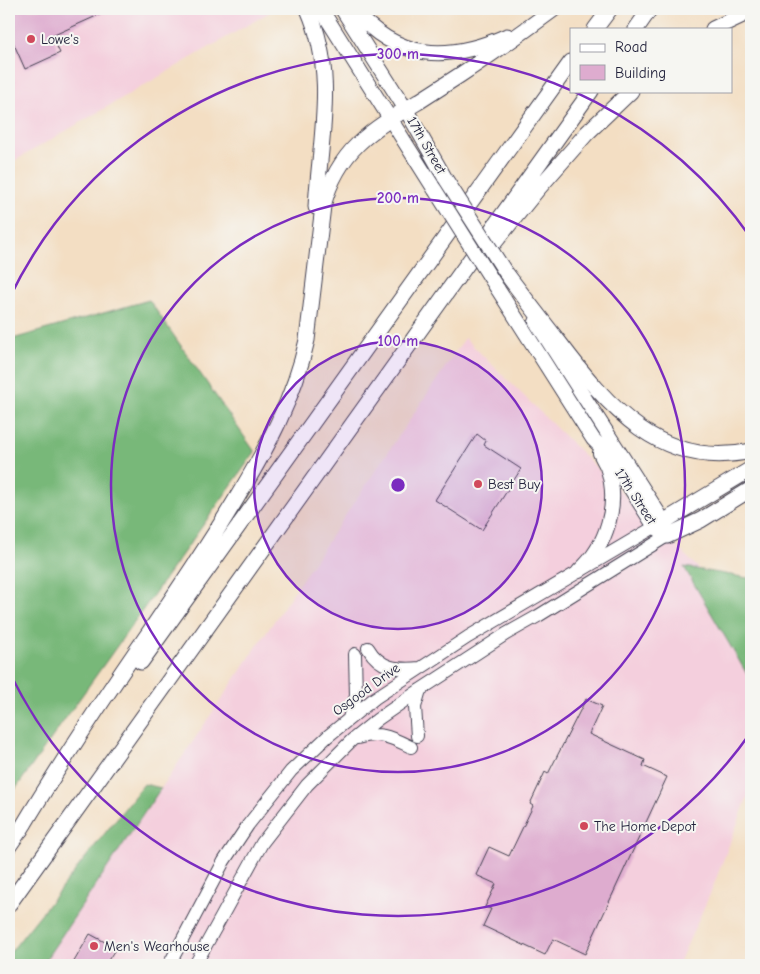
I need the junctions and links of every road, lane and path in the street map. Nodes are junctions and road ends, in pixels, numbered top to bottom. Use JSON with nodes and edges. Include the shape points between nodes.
{"nodes":[{"id":1,"x":308,"y":9,"type":"edge"},
{"id":2,"x":321,"y":9,"type":"edge"},
{"id":3,"x":342,"y":9,"type":"edge"},
{"id":4,"x":353,"y":9,"type":"edge"},
{"id":5,"x":554,"y":9,"type":"edge"},
{"id":6,"x":610,"y":9,"type":"edge"},
{"id":7,"x":650,"y":9,"type":"edge"},
{"id":8,"x":751,"y":11,"type":"edge"},
{"id":9,"x":538,"y":21,"type":"junction"},
{"id":10,"x":596,"y":28,"type":"edge"},
{"id":11,"x":637,"y":28,"type":"edge"},
{"id":12,"x":715,"y":28,"type":"edge"},
{"id":13,"x":570,"y":63,"type":"edge"},
{"id":14,"x":590,"y":92,"type":"edge"},
{"id":15,"x":630,"y":92,"type":"edge"},
{"id":16,"x":405,"y":108,"type":"junction"},
{"id":17,"x":390,"y":118,"type":"junction"},
{"id":18,"x":506,"y":272,"type":"junction"},
{"id":19,"x":312,"y":296,"type":"junction"},
{"id":20,"x":421,"y":331,"type":"junction"},
{"id":21,"x":593,"y":439,"type":"junction"},
{"id":22,"x":751,"y":451,"type":"edge"},
{"id":23,"x":751,"y":469,"type":"edge"},
{"id":24,"x":751,"y":489,"type":"edge"},
{"id":25,"x":662,"y":528,"type":"junction"},
{"id":26,"x":579,"y":570,"type":"junction"},
{"id":27,"x":368,"y":648,"type":"dead end"},
{"id":28,"x":356,"y":654,"type":"dead end"},
{"id":29,"x":423,"y":667,"type":"junction"},
{"id":30,"x":420,"y":690,"type":"junction"},
{"id":31,"x":348,"y":719,"type":"junction"},
{"id":32,"x":352,"y":740,"type":"junction"},
{"id":33,"x":20,"y":831,"type":"junction"},
{"id":34,"x":9,"y":846,"type":"edge"},
{"id":35,"x":9,"y":904,"type":"edge"},
{"id":36,"x":169,"y":965,"type":"edge"},
{"id":37,"x":195,"y":965,"type":"edge"}],
"edges":[{"from":1,"to":19,"type":"highway","via":[[318,35],[326,88]]},
{"from":2,"to":17,"type":"main road","name":"17th Street"},
{"from":3,"to":16,"type":"main road","name":"17th Street"},
{"from":4,"to":9,"type":"highway","via":[[380,35],[412,50],[436,53],[460,52],[485,45]]},
{"from":5,"to":9,"type":"highway"},
{"from":6,"to":10,"type":"highway"},
{"from":7,"to":11,"type":"highway"},
{"from":8,"to":12,"type":"highway"},
{"from":9,"to":16,"type":"highway","via":[[505,46]]},
{"from":13,"to":33,"type":"highway"},
{"from":14,"to":20,"type":"highway"},
{"from":15,"to":20,"type":"highway","via":[[554,170]]},
{"from":16,"to":17,"type":"highway"},
{"from":16,"to":18,"type":"main road","name":"17th Street","bridge":true,"via":[[445,178]]},
{"from":17,"to":19,"type":"highway","via":[[352,149],[327,190]]},
{"from":17,"to":21,"type":"main road","name":"17th Street","bridge":true},
{"from":18,"to":22,"type":"highway","via":[[586,379],[632,423],[661,442],[685,450],[726,454]]},
{"from":18,"to":25,"type":"main road","name":"17th Street"},
{"from":19,"to":33,"type":"highway","via":[[307,340],[297,377],[285,410],[256,467],[209,546],[69,750]]},
{"from":20,"to":35,"type":"highway"},
{"from":21,"to":25,"type":"main road","name":"17th Street","via":[[610,456]]},
{"from":21,"to":26,"type":"main road","via":[[607,468],[610,514],[604,538],[589,562]]},
{"from":23,"to":25,"type":"highway"},
{"from":24,"to":25,"type":"highway","via":[[701,520]]},
{"from":25,"to":26,"type":"main road","name":"Osgood Drive"},
{"from":25,"to":30,"type":"main road","via":[[538,616]]},
{"from":26,"to":29,"type":"main road","name":"Osgood Drive"},
{"from":27,"to":29,"type":"main road","via":[[385,666],[403,670]]},
{"from":28,"to":31,"type":"main road","via":[[356,696]]},
{"from":29,"to":31,"type":"main road","name":"Osgood Drive"},
{"from":30,"to":32,"type":"main road"},
{"from":30,"to":32,"type":"main road","via":[[415,707],[414,741],[383,735]]},
{"from":31,"to":36,"type":"main road","name":"Osgood Drive","via":[[291,771],[248,825],[224,861]]},
{"from":32,"to":37,"type":"main road","via":[[307,785],[262,843]]},
{"from":33,"to":34,"type":"highway"}]}
